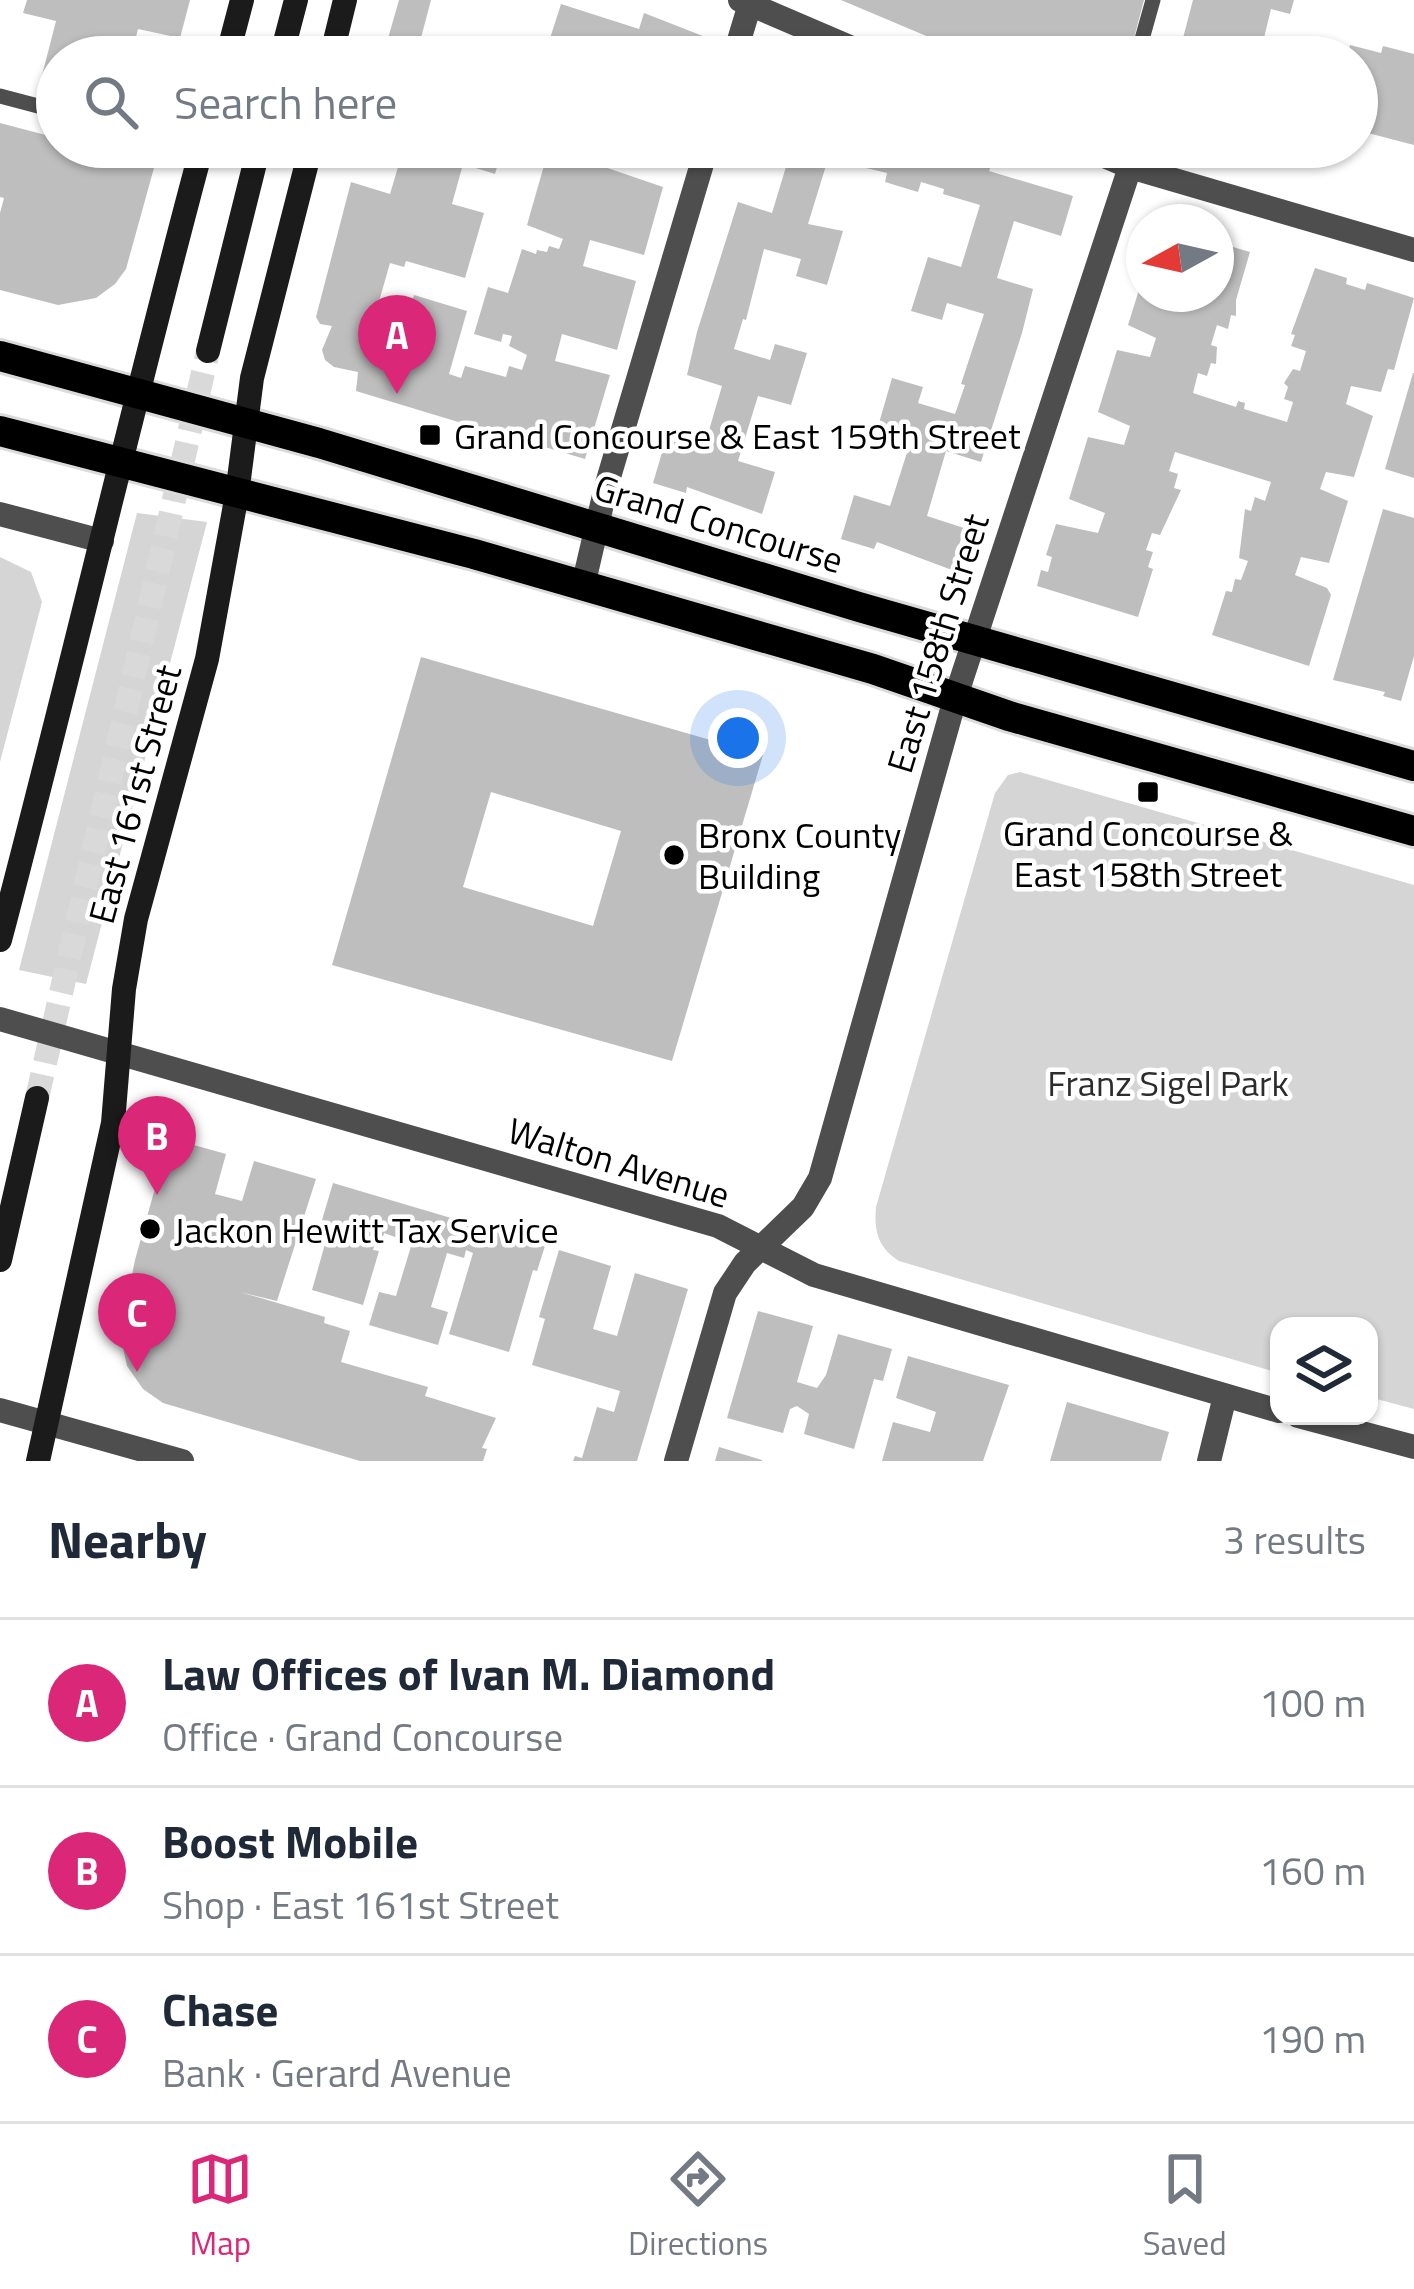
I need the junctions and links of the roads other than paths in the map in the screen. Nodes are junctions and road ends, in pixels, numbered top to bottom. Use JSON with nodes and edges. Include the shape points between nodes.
{"nodes":[{"id":1,"x":242,"y":0,"type":"edge"},
{"id":2,"x":296,"y":0,"type":"edge"},
{"id":3,"x":345,"y":0,"type":"edge"},
{"id":4,"x":1153,"y":0,"type":"edge"},
{"id":5,"x":745,"y":2,"type":"edge"},
{"id":6,"x":232,"y":36,"type":"edge"},
{"id":7,"x":287,"y":36,"type":"edge"},
{"id":8,"x":336,"y":36,"type":"edge"},
{"id":9,"x":738,"y":36,"type":"edge"},
{"id":10,"x":824,"y":36,"type":"edge"},
{"id":11,"x":1143,"y":36,"type":"edge"},
{"id":12,"x":0,"y":96,"type":"edge"},
{"id":13,"x":36,"y":105,"type":"edge"},
{"id":14,"x":194,"y":168,"type":"edge"},
{"id":15,"x":254,"y":168,"type":"edge"},
{"id":16,"x":306,"y":168,"type":"edge"},
{"id":17,"x":701,"y":168,"type":"edge"},
{"id":18,"x":1115,"y":168,"type":"edge"},
{"id":19,"x":1150,"y":168,"type":"edge"},
{"id":20,"x":1414,"y":250,"type":"edge"},
{"id":21,"x":208,"y":352,"type":"tunnel mouth"},
{"id":22,"x":0,"y":356,"type":"edge"},
{"id":23,"x":136,"y":393,"type":"junction"},
{"id":24,"x":245,"y":422,"type":"junction"},
{"id":25,"x":0,"y":431,"type":"edge"},
{"id":26,"x":120,"y":463,"type":"junction"},
{"id":27,"x":237,"y":494,"type":"junction"},
{"id":28,"x":0,"y":514,"type":"edge"},
{"id":29,"x":596,"y":526,"type":"junction"},
{"id":30,"x":102,"y":541,"type":"junction"},
{"id":31,"x":583,"y":586,"type":"junction"},
{"id":32,"x":974,"y":639,"type":"junction"},
{"id":33,"x":955,"y":699,"type":"junction"},
{"id":34,"x":1414,"y":766,"type":"edge"},
{"id":35,"x":1414,"y":831,"type":"edge"},
{"id":36,"x":0,"y":940,"type":"edge"},
{"id":37,"x":0,"y":1018,"type":"edge"},
{"id":38,"x":119,"y":1053,"type":"junction"},
{"id":39,"x":38,"y":1098,"type":"tunnel mouth"},
{"id":40,"x":759,"y":1247,"type":"junction"},
{"id":41,"x":0,"y":1260,"type":"edge"},
{"id":42,"x":1226,"y":1396,"type":"junction"},
{"id":43,"x":1270,"y":1408,"type":"edge"},
{"id":44,"x":0,"y":1410,"type":"edge"},
{"id":45,"x":46,"y":1423,"type":"junction"},
{"id":46,"x":1332,"y":1425,"type":"edge"},
{"id":47,"x":1414,"y":1447,"type":"edge"},
{"id":48,"x":38,"y":1461,"type":"edge"},
{"id":49,"x":182,"y":1461,"type":"edge"},
{"id":50,"x":676,"y":1461,"type":"edge"},
{"id":51,"x":1209,"y":1461,"type":"edge"}],
"edges":[{"from":1,"to":6,"type":"main road"},
{"from":2,"to":7,"type":"main road"},
{"from":3,"to":8,"type":"main road"},
{"from":4,"to":11,"type":"lane"},
{"from":5,"to":9,"type":"street"},
{"from":5,"to":10,"type":"street"},
{"from":12,"to":13,"type":"lane"},
{"from":14,"to":23,"type":"main road"},
{"from":15,"to":21,"type":"main road"},
{"from":16,"to":24,"type":"main road","name":"East 161st Street"},
{"from":17,"to":29,"type":"street"},
{"from":18,"to":32,"type":"street","name":"East 158th Street"},
{"from":19,"to":20,"type":"street"},
{"from":22,"to":23,"type":"main road","name":"Grand Concourse"},
{"from":23,"to":24,"type":"main road","name":"Grand Concourse"},
{"from":23,"to":26,"type":"main road"},
{"from":24,"to":27,"type":"main road","name":"East 161st Street"},
{"from":24,"to":29,"type":"main road","name":"Grand Concourse"},
{"from":25,"to":26,"type":"main road"},
{"from":26,"to":27,"type":"main road"},
{"from":26,"to":30,"type":"main road"},
{"from":27,"to":31,"type":"main road"},
{"from":27,"to":38,"type":"main road","name":"East 161st Street","via":[[207,659],[136,919]]},
{"from":28,"to":30,"type":"street"},
{"from":29,"to":31,"type":"street"},
{"from":29,"to":32,"type":"main road","name":"Grand Concourse"},
{"from":30,"to":36,"type":"main road"},
{"from":31,"to":33,"type":"main road"},
{"from":32,"to":33,"type":"street","name":"East 158th Street"},
{"from":32,"to":34,"type":"main road","name":"Grand Concourse"},
{"from":33,"to":35,"type":"main road"},
{"from":33,"to":40,"type":"street","name":"East 158th Street","via":[[820,1178]]},
{"from":37,"to":38,"type":"street","name":"Walton Avenue"},
{"from":38,"to":40,"type":"street","name":"Walton Avenue","via":[[718,1226]]},
{"from":38,"to":45,"type":"main road","name":"East 161st Street","via":[[113,1124]]},
{"from":39,"to":41,"type":"main road"},
{"from":40,"to":42,"type":"street","name":"Walton Avenue","via":[[814,1275]]},
{"from":40,"to":50,"type":"street","name":"East 158th Street","via":[[725,1293]]},
{"from":42,"to":43,"type":"street","name":"Walton Avenue"},
{"from":42,"to":51,"type":"street"},
{"from":44,"to":45,"type":"street"},
{"from":45,"to":48,"type":"main road","name":"East 161st Street"},
{"from":45,"to":49,"type":"street"},
{"from":46,"to":47,"type":"street"}]}
